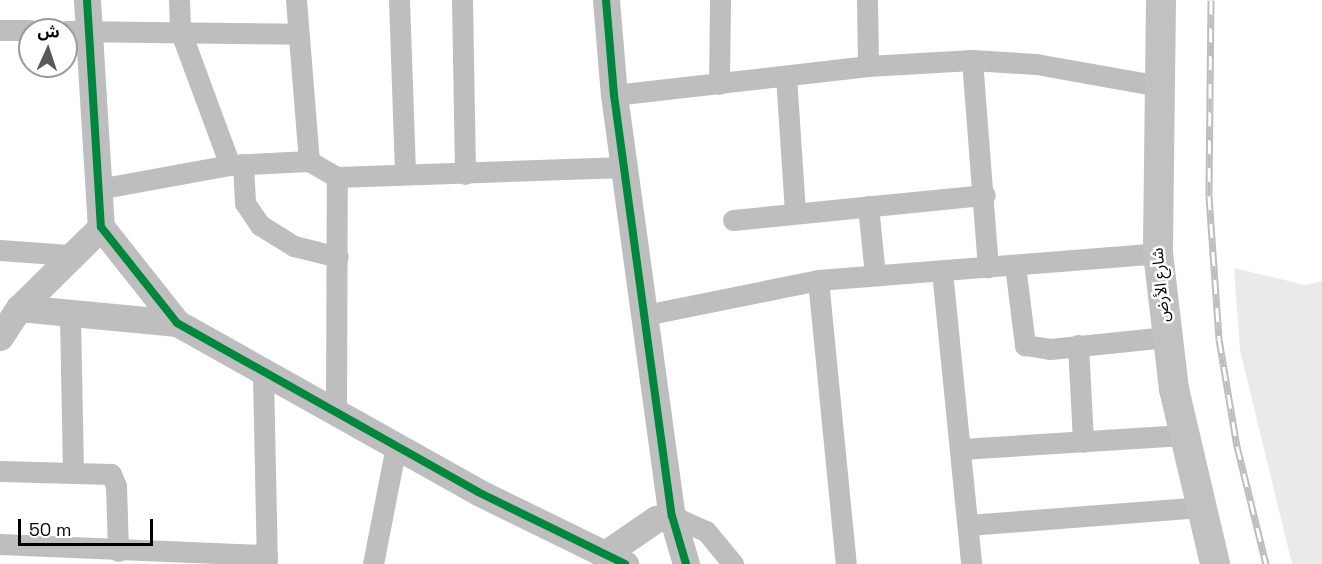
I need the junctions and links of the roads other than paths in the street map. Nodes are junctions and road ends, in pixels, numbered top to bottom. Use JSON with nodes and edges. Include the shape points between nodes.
{"nodes":[{"id":1,"x":87,"y":0,"type":"edge"},
{"id":2,"x":178,"y":0,"type":"edge"},
{"id":3,"x":296,"y":0,"type":"edge"},
{"id":4,"x":399,"y":0,"type":"edge"},
{"id":5,"x":462,"y":0,"type":"edge"},
{"id":6,"x":606,"y":0,"type":"edge"},
{"id":7,"x":720,"y":0,"type":"edge"},
{"id":8,"x":867,"y":0,"type":"edge"},
{"id":9,"x":1161,"y":0,"type":"edge"},
{"id":10,"x":78,"y":28,"type":"edge"},
{"id":11,"x":0,"y":30,"type":"edge"},
{"id":12,"x":18,"y":30,"type":"edge"},
{"id":13,"x":180,"y":30,"type":"junction"},
{"id":14,"x":78,"y":31,"type":"edge"},
{"id":15,"x":298,"y":34,"type":"junction"},
{"id":16,"x":78,"y":39,"type":"edge"},
{"id":17,"x":972,"y":60,"type":"junction"},
{"id":18,"x":868,"y":66,"type":"junction"},
{"id":19,"x":786,"y":76,"type":"junction"},
{"id":20,"x":719,"y":84,"type":"junction"},
{"id":21,"x":1159,"y":86,"type":"junction"},
{"id":22,"x":614,"y":95,"type":"junction"},
{"id":23,"x":309,"y":161,"type":"junction"},
{"id":24,"x":236,"y":165,"type":"junction"},
{"id":25,"x":624,"y":167,"type":"junction"},
{"id":26,"x":405,"y":174,"type":"junction"},
{"id":27,"x":465,"y":174,"type":"junction"},
{"id":28,"x":338,"y":177,"type":"junction"},
{"id":29,"x":98,"y":189,"type":"junction"},
{"id":30,"x":985,"y":195,"type":"junction"},
{"id":31,"x":868,"y":206,"type":"junction"},
{"id":32,"x":795,"y":213,"type":"junction"},
{"id":33,"x":733,"y":220,"type":"dead end"},
{"id":34,"x":101,"y":227,"type":"junction"},
{"id":35,"x":0,"y":250,"type":"edge"},
{"id":36,"x":1158,"y":253,"type":"junction"},
{"id":37,"x":69,"y":255,"type":"junction"},
{"id":38,"x":338,"y":257,"type":"junction"},
{"id":39,"x":1015,"y":265,"type":"junction"},
{"id":40,"x":988,"y":267,"type":"junction"},
{"id":41,"x":942,"y":271,"type":"junction"},
{"id":42,"x":875,"y":275,"type":"junction"},
{"id":43,"x":818,"y":280,"type":"junction"},
{"id":44,"x":19,"y":308,"type":"junction"},
{"id":45,"x":645,"y":315,"type":"junction"},
{"id":46,"x":70,"y":316,"type":"junction"},
{"id":47,"x":177,"y":323,"type":"junction"},
{"id":48,"x":0,"y":337,"type":"edge"},
{"id":49,"x":1166,"y":337,"type":"junction"},
{"id":50,"x":1078,"y":345,"type":"junction"},
{"id":51,"x":263,"y":376,"type":"junction"},
{"id":52,"x":336,"y":412,"type":"junction"},
{"id":53,"x":1184,"y":435,"type":"junction"},
{"id":54,"x":1083,"y":442,"type":"junction"},
{"id":55,"x":396,"y":446,"type":"junction"},
{"id":56,"x":961,"y":449,"type":"junction"},
{"id":57,"x":73,"y":470,"type":"junction"},
{"id":58,"x":0,"y":471,"type":"edge"},
{"id":59,"x":1200,"y":507,"type":"junction"},
{"id":60,"x":672,"y":516,"type":"junction"},
{"id":61,"x":968,"y":525,"type":"junction"},
{"id":62,"x":0,"y":544,"type":"edge"},
{"id":63,"x":118,"y":551,"type":"junction"},
{"id":64,"x":92,"y":557,"type":"edge"},
{"id":65,"x":267,"y":559,"type":"edge"},
{"id":66,"x":615,"y":559,"type":"edge"},
{"id":67,"x":373,"y":564,"type":"edge"},
{"id":68,"x":686,"y":564,"type":"edge"},
{"id":69,"x":733,"y":564,"type":"edge"},
{"id":70,"x":846,"y":564,"type":"edge"},
{"id":71,"x":971,"y":564,"type":"edge"},
{"id":72,"x":1215,"y":564,"type":"edge"}],
"edges":[{"from":1,"to":10,"type":"street"},
{"from":2,"to":13,"type":"street"},
{"from":3,"to":15,"type":"street"},
{"from":4,"to":26,"type":"street"},
{"from":5,"to":27,"type":"street"},
{"from":6,"to":22,"type":"street"},
{"from":7,"to":20,"type":"street"},
{"from":8,"to":18,"type":"street"},
{"from":9,"to":21,"type":"main road","name":"شارع الأرض"},
{"from":11,"to":12,"type":"street"},
{"from":13,"to":14,"type":"street"},
{"from":13,"to":15,"type":"street"},
{"from":13,"to":24,"type":"street"},
{"from":15,"to":23,"type":"street"},
{"from":16,"to":29,"type":"street"},
{"from":17,"to":18,"type":"street"},
{"from":17,"to":21,"type":"street","via":[[1036,64]]},
{"from":17,"to":30,"type":"street"},
{"from":18,"to":19,"type":"street"},
{"from":19,"to":20,"type":"street"},
{"from":19,"to":32,"type":"street"},
{"from":20,"to":22,"type":"street"},
{"from":21,"to":36,"type":"main road","name":"شارع الأرض"},
{"from":22,"to":25,"type":"street"},
{"from":23,"to":24,"type":"street"},
{"from":23,"to":28,"type":"street"},
{"from":24,"to":29,"type":"street"},
{"from":24,"to":38,"type":"street","via":[[245,203],[260,225],[294,246]]},
{"from":25,"to":27,"type":"street"},
{"from":25,"to":45,"type":"street"},
{"from":26,"to":27,"type":"street"},
{"from":26,"to":28,"type":"street"},
{"from":28,"to":38,"type":"street"},
{"from":29,"to":34,"type":"street"},
{"from":30,"to":31,"type":"street"},
{"from":30,"to":40,"type":"street"},
{"from":31,"to":32,"type":"street"},
{"from":31,"to":42,"type":"street"},
{"from":32,"to":33,"type":"street"},
{"from":34,"to":37,"type":"street"},
{"from":34,"to":47,"type":"street"},
{"from":35,"to":37,"type":"street"},
{"from":36,"to":39,"type":"street"},
{"from":36,"to":49,"type":"main road","name":"شارع الأرض"},
{"from":37,"to":44,"type":"street"},
{"from":38,"to":52,"type":"street"},
{"from":39,"to":40,"type":"street"},
{"from":39,"to":50,"type":"street","via":[[1025,345]]},
{"from":40,"to":41,"type":"street"},
{"from":41,"to":42,"type":"street"},
{"from":41,"to":56,"type":"street"},
{"from":42,"to":43,"type":"street"},
{"from":43,"to":45,"type":"street"},
{"from":43,"to":70,"type":"street"},
{"from":44,"to":46,"type":"street"},
{"from":44,"to":48,"type":"street"},
{"from":45,"to":60,"type":"street"},
{"from":46,"to":47,"type":"street"},
{"from":46,"to":57,"type":"street"},
{"from":47,"to":51,"type":"street"},
{"from":49,"to":50,"type":"street"},
{"from":49,"to":53,"type":"main road","name":"شارع الأرض"},
{"from":50,"to":54,"type":"street"},
{"from":51,"to":52,"type":"street"},
{"from":51,"to":65,"type":"street"},
{"from":52,"to":55,"type":"street"},
{"from":53,"to":54,"type":"street"},
{"from":53,"to":59,"type":"main road","name":"شارع الأرض"},
{"from":54,"to":56,"type":"street"},
{"from":55,"to":66,"type":"street"},
{"from":55,"to":67,"type":"street"},
{"from":56,"to":61,"type":"street"},
{"from":57,"to":58,"type":"street"},
{"from":57,"to":63,"type":"street","via":[[114,477]]},
{"from":59,"to":61,"type":"street"},
{"from":59,"to":72,"type":"main road","name":"شارع الأرض"},
{"from":60,"to":66,"type":"street","via":[[656,519]]},
{"from":60,"to":68,"type":"street"},
{"from":60,"to":69,"type":"street","via":[[706,531]]},
{"from":61,"to":71,"type":"street"},
{"from":62,"to":64,"type":"street"},
{"from":63,"to":64,"type":"street"},
{"from":63,"to":65,"type":"street"}]}
